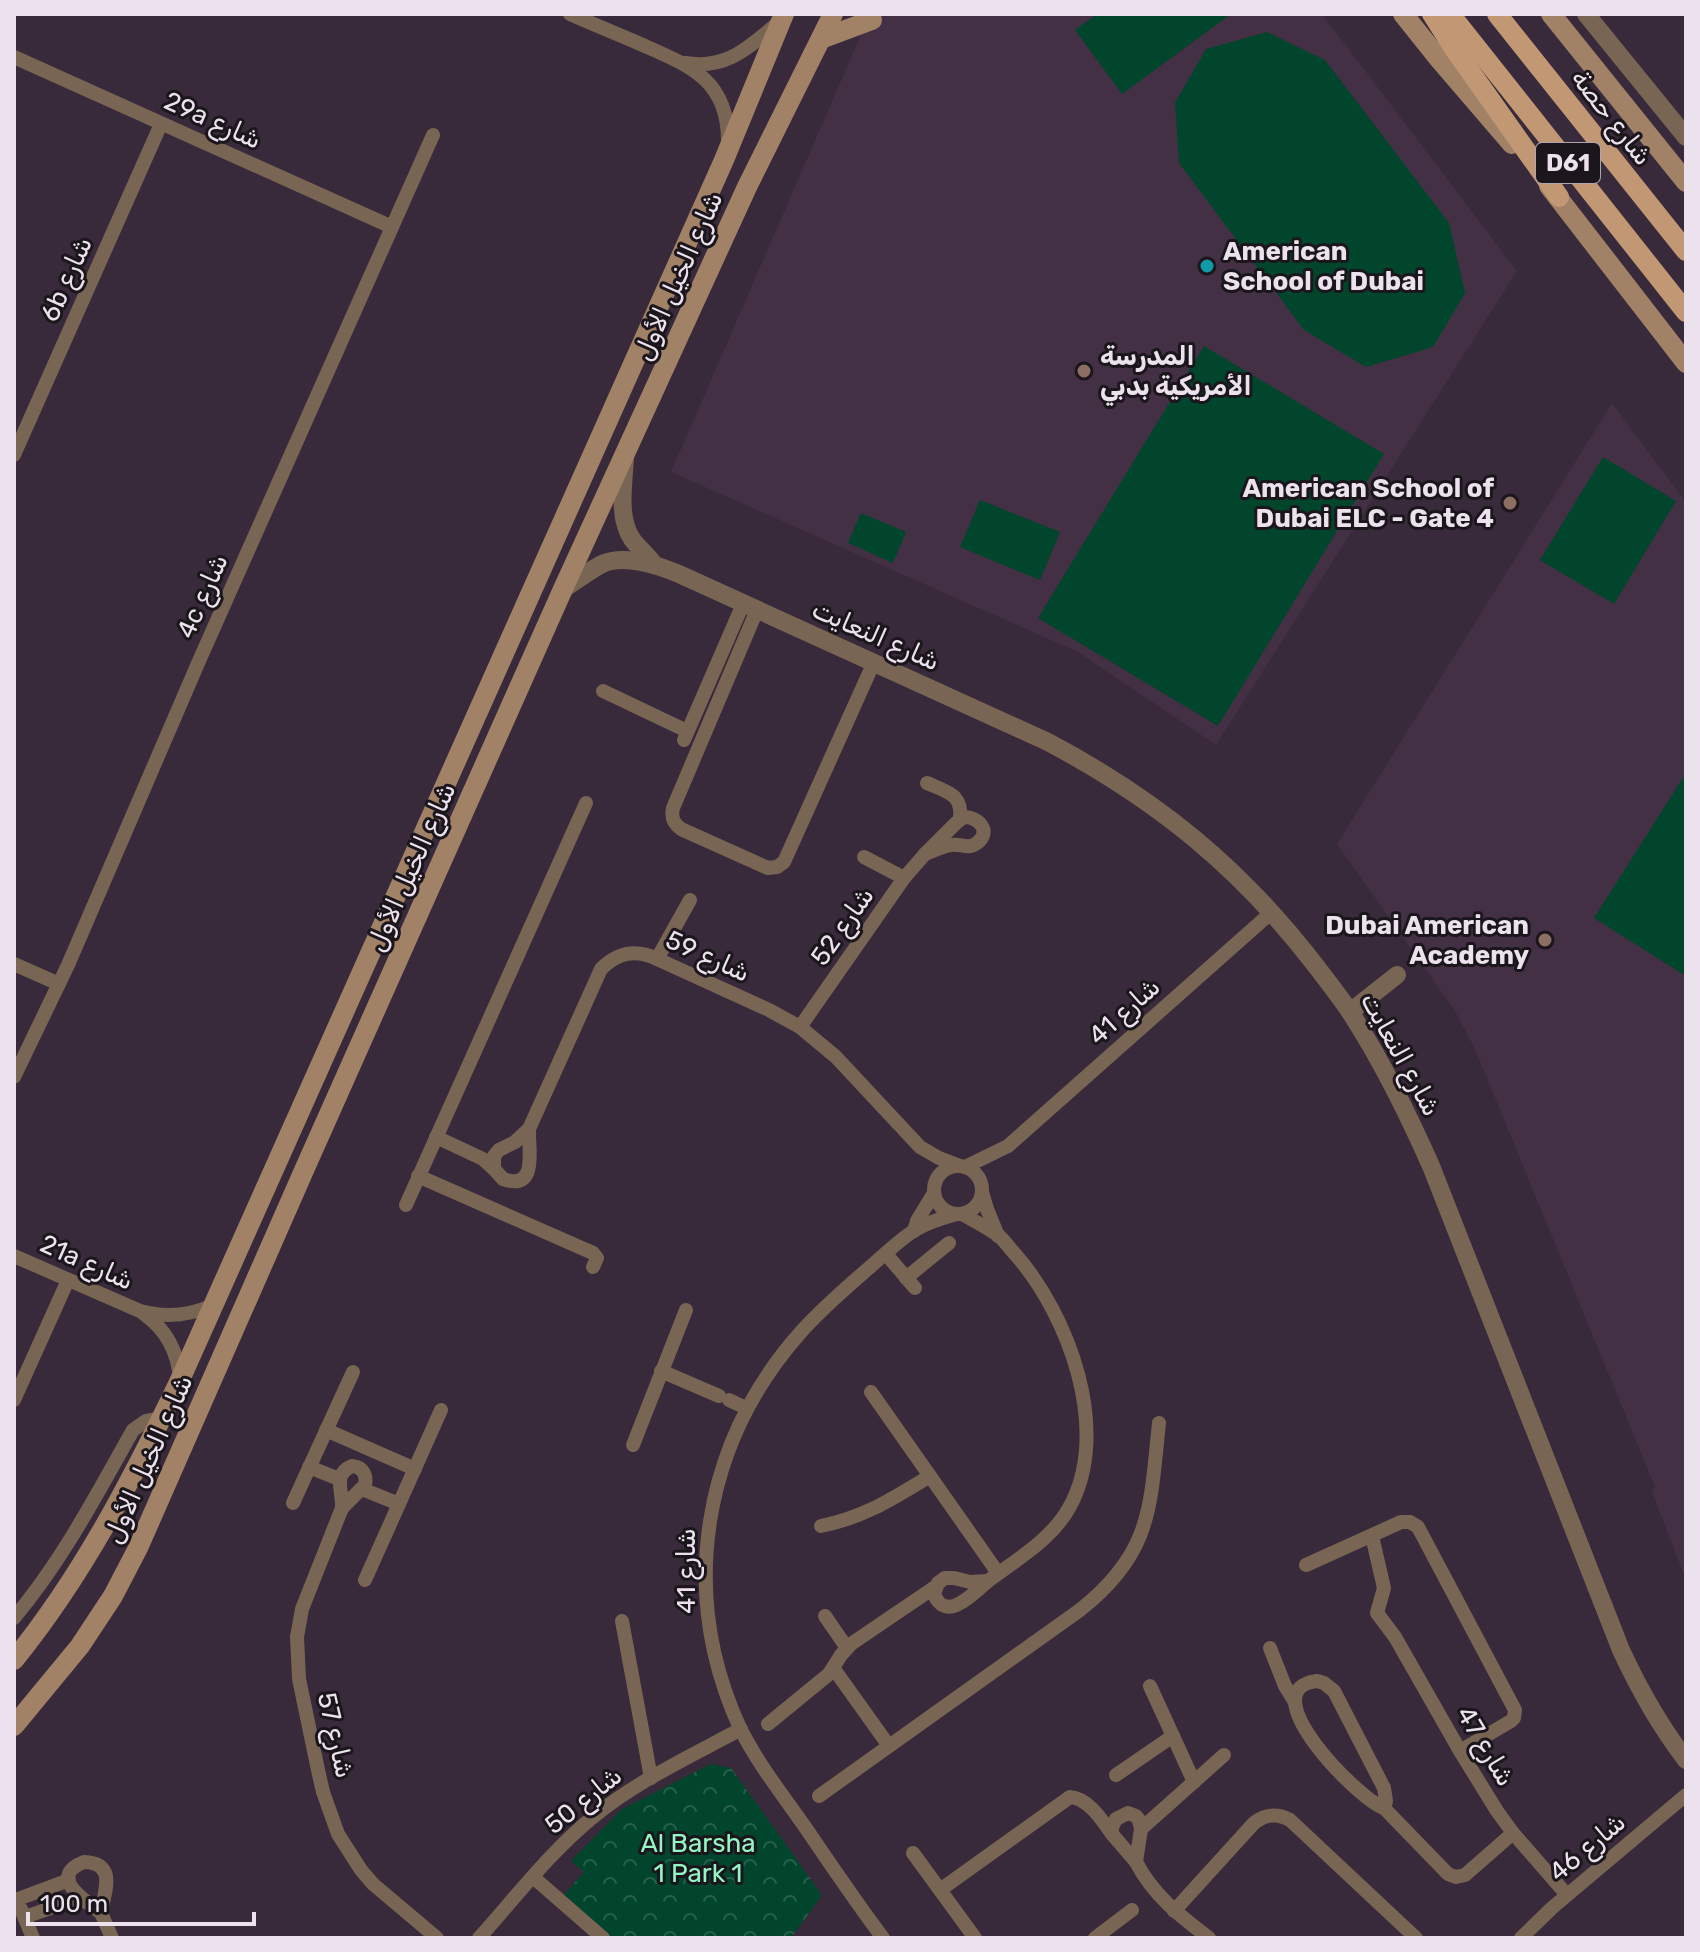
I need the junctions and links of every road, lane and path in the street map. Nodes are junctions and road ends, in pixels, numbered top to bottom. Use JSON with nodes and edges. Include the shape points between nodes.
{"nodes":[{"id":1,"x":570,"y":14,"type":"edge"},
{"id":2,"x":833,"y":14,"type":"edge"},
{"id":3,"x":1403,"y":14,"type":"edge"},
{"id":4,"x":1432,"y":14,"type":"edge"},
{"id":5,"x":1450,"y":14,"type":"edge"},
{"id":6,"x":1497,"y":14,"type":"edge"},
{"id":7,"x":1551,"y":14,"type":"edge"},
{"id":8,"x":1586,"y":14,"type":"edge"},
{"id":9,"x":784,"y":17,"type":"edge"},
{"id":10,"x":872,"y":20,"type":"dead end"},
{"id":11,"x":821,"y":39,"type":"junction"},
{"id":12,"x":14,"y":57,"type":"edge"},
{"id":13,"x":683,"y":63,"type":"junction"},
{"id":14,"x":161,"y":124,"type":"junction"},
{"id":15,"x":433,"y":135,"type":"dead end"},
{"id":16,"x":1686,"y":137,"type":"edge"},
{"id":17,"x":726,"y":153,"type":"junction"},
{"id":18,"x":1686,"y":182,"type":"edge"},
{"id":19,"x":1559,"y":197,"type":"junction"},
{"id":20,"x":392,"y":227,"type":"junction"},
{"id":21,"x":1686,"y":251,"type":"edge"},
{"id":22,"x":1686,"y":312,"type":"edge"},
{"id":23,"x":1686,"y":363,"type":"edge"},
{"id":24,"x":14,"y":455,"type":"edge"},
{"id":25,"x":625,"y":457,"type":"junction"},
{"id":26,"x":653,"y":563,"type":"junction"},
{"id":27,"x":563,"y":589,"type":"junction"},
{"id":28,"x":750,"y":607,"type":"junction"},
{"id":29,"x":874,"y":662,"type":"junction"},
{"id":30,"x":603,"y":691,"type":"dead end"},
{"id":31,"x":927,"y":783,"type":"dead end"},
{"id":32,"x":586,"y":803,"type":"dead end"},
{"id":33,"x":960,"y":819,"type":"junction"},
{"id":34,"x":925,"y":854,"type":"junction"},
{"id":35,"x":864,"y":857,"type":"dead end"},
{"id":36,"x":904,"y":878,"type":"junction"},
{"id":37,"x":690,"y":900,"type":"dead end"},
{"id":38,"x":1272,"y":912,"type":"junction"},
{"id":39,"x":657,"y":959,"type":"junction"},
{"id":40,"x":14,"y":964,"type":"edge"},
{"id":41,"x":1397,"y":975,"type":"dead end"},
{"id":42,"x":59,"y":984,"type":"junction"},
{"id":43,"x":1350,"y":1012,"type":"junction"},
{"id":44,"x":800,"y":1027,"type":"junction"},
{"id":45,"x":335,"y":1031,"type":"junction"},
{"id":46,"x":14,"y":1077,"type":"edge"},
{"id":47,"x":529,"y":1129,"type":"junction"},
{"id":48,"x":438,"y":1132,"type":"junction"},
{"id":49,"x":315,"y":1145,"type":"junction"},
{"id":50,"x":1008,"y":1146,"type":"junction"},
{"id":51,"x":920,"y":1147,"type":"junction"},
{"id":52,"x":496,"y":1152,"type":"junction"},
{"id":53,"x":963,"y":1167,"type":"junction"},
{"id":54,"x":494,"y":1169,"type":"junction"},
{"id":55,"x":418,"y":1176,"type":"junction"},
{"id":56,"x":982,"y":1188,"type":"junction"},
{"id":57,"x":934,"y":1191,"type":"junction"},
{"id":58,"x":406,"y":1205,"type":"dead end"},
{"id":59,"x":960,"y":1214,"type":"junction"},
{"id":60,"x":914,"y":1231,"type":"junction"},
{"id":61,"x":998,"y":1236,"type":"junction"},
{"id":62,"x":949,"y":1243,"type":"dead end"},
{"id":63,"x":886,"y":1254,"type":"junction"},
{"id":64,"x":14,"y":1256,"type":"edge"},
{"id":65,"x":593,"y":1267,"type":"dead end"},
{"id":66,"x":68,"y":1280,"type":"junction"},
{"id":67,"x":213,"y":1305,"type":"junction"},
{"id":68,"x":686,"y":1310,"type":"dead end"},
{"id":69,"x":140,"y":1311,"type":"junction"},
{"id":70,"x":661,"y":1371,"type":"junction"},
{"id":71,"x":353,"y":1372,"type":"dead end"},
{"id":72,"x":180,"y":1380,"type":"junction"},
{"id":73,"x":871,"y":1392,"type":"dead end"},
{"id":74,"x":14,"y":1400,"type":"edge"},
{"id":75,"x":746,"y":1408,"type":"junction"},
{"id":76,"x":441,"y":1410,"type":"dead end"},
{"id":77,"x":162,"y":1418,"type":"junction"},
{"id":78,"x":1159,"y":1423,"type":"dead end"},
{"id":79,"x":326,"y":1430,"type":"junction"},
{"id":80,"x":633,"y":1445,"type":"dead end"},
{"id":81,"x":309,"y":1467,"type":"junction"},
{"id":82,"x":415,"y":1469,"type":"junction"},
{"id":83,"x":930,"y":1476,"type":"junction"},
{"id":84,"x":339,"y":1479,"type":"junction"},
{"id":85,"x":362,"y":1489,"type":"junction"},
{"id":86,"x":293,"y":1503,"type":"dead end"},
{"id":87,"x":399,"y":1504,"type":"junction"},
{"id":88,"x":342,"y":1508,"type":"junction"},
{"id":89,"x":821,"y":1526,"type":"dead end"},
{"id":90,"x":1372,"y":1536,"type":"junction"},
{"id":91,"x":1306,"y":1565,"type":"dead end"},
{"id":92,"x":993,"y":1577,"type":"junction"},
{"id":93,"x":365,"y":1580,"type":"dead end"},
{"id":94,"x":935,"y":1587,"type":"junction"},
{"id":95,"x":825,"y":1616,"type":"dead end"},
{"id":96,"x":14,"y":1618,"type":"edge"},
{"id":97,"x":622,"y":1621,"type":"dead end"},
{"id":98,"x":847,"y":1648,"type":"junction"},
{"id":99,"x":1270,"y":1648,"type":"dead end"},
{"id":100,"x":14,"y":1660,"type":"edge"},
{"id":101,"x":834,"y":1669,"type":"junction"},
{"id":102,"x":1150,"y":1686,"type":"dead end"},
{"id":103,"x":1295,"y":1702,"type":"junction"},
{"id":104,"x":768,"y":1724,"type":"dead end"},
{"id":105,"x":14,"y":1726,"type":"edge"},
{"id":106,"x":741,"y":1729,"type":"junction"},
{"id":107,"x":1173,"y":1736,"type":"junction"},
{"id":108,"x":889,"y":1746,"type":"junction"},
{"id":109,"x":1460,"y":1751,"type":"junction"},
{"id":110,"x":1224,"y":1755,"type":"dead end"},
{"id":111,"x":1686,"y":1760,"type":"edge"},
{"id":112,"x":1116,"y":1775,"type":"dead end"},
{"id":113,"x":651,"y":1778,"type":"junction"},
{"id":114,"x":1194,"y":1782,"type":"junction"},
{"id":115,"x":1686,"y":1795,"type":"edge"},
{"id":116,"x":819,"y":1796,"type":"dead end"},
{"id":117,"x":1384,"y":1808,"type":"junction"},
{"id":118,"x":1141,"y":1829,"type":"junction"},
{"id":119,"x":1513,"y":1833,"type":"junction"},
{"id":120,"x":1114,"y":1836,"type":"junction"},
{"id":121,"x":913,"y":1853,"type":"dead end"},
{"id":122,"x":1136,"y":1862,"type":"junction"},
{"id":123,"x":533,"y":1877,"type":"junction"},
{"id":124,"x":69,"y":1880,"type":"junction"},
{"id":125,"x":940,"y":1890,"type":"junction"},
{"id":126,"x":16,"y":1895,"type":"edge"},
{"id":127,"x":1567,"y":1895,"type":"junction"},
{"id":128,"x":85,"y":1901,"type":"junction"},
{"id":129,"x":1132,"y":1910,"type":"dead end"},
{"id":130,"x":1174,"y":1911,"type":"junction"},
{"id":131,"x":101,"y":1913,"type":"junction"},
{"id":132,"x":25,"y":1917,"type":"junction"},
{"id":133,"x":876,"y":1935,"type":"edge"},
{"id":134,"x":33,"y":1938,"type":"edge"},
{"id":135,"x":112,"y":1938,"type":"edge"},
{"id":136,"x":437,"y":1938,"type":"edge"},
{"id":137,"x":479,"y":1938,"type":"edge"},
{"id":138,"x":603,"y":1938,"type":"edge"},
{"id":139,"x":975,"y":1938,"type":"edge"},
{"id":140,"x":1095,"y":1938,"type":"edge"},
{"id":141,"x":1209,"y":1938,"type":"edge"},
{"id":142,"x":1416,"y":1938,"type":"edge"},
{"id":143,"x":1521,"y":1938,"type":"edge"}],
"edges":[{"from":1,"to":13,"type":"street"},
{"from":2,"to":11,"type":"main road","name":"شارع الخيل الأول"},
{"from":3,"to":19,"type":"main road"},
{"from":4,"to":19,"type":"main road"},
{"from":5,"to":22,"type":"main road","number":"D61"},
{"from":6,"to":21,"type":"main road","name":"شارع حصة","number":"D61"},
{"from":7,"to":18,"type":"main road"},
{"from":8,"to":16,"type":"street"},
{"from":9,"to":13,"type":"street","via":[[729,59]]},
{"from":9,"to":17,"type":"main road","name":"شارع الخيل الأول"},
{"from":10,"to":11,"type":"main road"},
{"from":11,"to":25,"type":"main road","name":"شارع الخيل الأول","via":[[747,187]]},
{"from":12,"to":14,"type":"street","name":"29a شارع"},
{"from":13,"to":17,"type":"street","via":[[705,78],[723,105]]},
{"from":14,"to":20,"type":"street","name":"29a شارع"},
{"from":14,"to":24,"type":"street","name":"6b شارع"},
{"from":15,"to":20,"type":"street","name":"4c شارع"},
{"from":17,"to":45,"type":"main road","name":"شارع الخيل الأول"},
{"from":19,"to":23,"type":"main road"},
{"from":20,"to":42,"type":"street","name":"4c شارع"},
{"from":25,"to":26,"type":"street","name":"شارع النعايت","via":[[626,525]]},
{"from":25,"to":27,"type":"main road","name":"شارع الخيل الأول"},
{"from":26,"to":27,"type":"street","name":"شارع النعايت","via":[[608,562]]},
{"from":26,"to":28,"type":"street","name":"شارع النعايت"},
{"from":27,"to":49,"type":"main road","name":"شارع الخيل الأول"},
{"from":28,"to":29,"type":"street","name":"شارع النعايت"},
{"from":28,"to":29,"type":"street","via":[[672,817],[677,826],[768,868],[784,862]]},
{"from":28,"to":30,"type":"street","via":[[686,736]]},
{"from":29,"to":38,"type":"street","name":"شارع النعايت","via":[[1089,763],[1178,824]]},
{"from":31,"to":33,"type":"street","via":[[955,797]]},
{"from":32,"to":48,"type":"street"},
{"from":33,"to":34,"type":"street","name":"شارع 52"},
{"from":33,"to":34,"type":"street","via":[[978,820],[983,833],[979,842]]},
{"from":34,"to":36,"type":"street","name":"شارع 52"},
{"from":35,"to":36,"type":"street"},
{"from":36,"to":44,"type":"street","name":"شارع 52"},
{"from":37,"to":39,"type":"street"},
{"from":38,"to":43,"type":"street","name":"شارع النعايت"},
{"from":38,"to":50,"type":"street","name":"شارع 41"},
{"from":39,"to":44,"type":"street","name":"شارع 59"},
{"from":39,"to":47,"type":"street","name":"شارع 59","via":[[629,953],[601,969]]},
{"from":40,"to":42,"type":"street"},
{"from":41,"to":43,"type":"street"},
{"from":42,"to":46,"type":"street","name":"4c شارع"},
{"from":43,"to":111,"type":"street","name":"شارع النعايت","via":[[1431,1166],[1625,1660]]},
{"from":44,"to":51,"type":"street","name":"شارع 59","via":[[836,1057]]},
{"from":45,"to":49,"type":"main road","via":[[333,1054],[301,1133],[302,1141]]},
{"from":45,"to":67,"type":"main road","name":"شارع الخيل الأول"},
{"from":47,"to":52,"type":"street"},
{"from":47,"to":54,"type":"street","via":[[530,1165],[524,1177],[507,1181]]},
{"from":48,"to":52,"type":"street"},
{"from":48,"to":54,"type":"street"},
{"from":48,"to":55,"type":"street"},
{"from":49,"to":105,"type":"main road","name":"شارع الخيل الأول","via":[[127,1570],[80,1646]]},
{"from":50,"to":53,"type":"street","name":"شارع 41"},
{"from":50,"to":56,"type":"street","name":"شارع 41"},
{"from":51,"to":53,"type":"street","name":"شارع 59"},
{"from":51,"to":57,"type":"street","name":"شارع 59"},
{"from":52,"to":54,"type":"street"},
{"from":53,"to":56,"type":"street","via":[[976,1174]]},
{"from":53,"to":57,"type":"street","via":[[940,1174]]},
{"from":55,"to":58,"type":"street"},
{"from":55,"to":65,"type":"street","via":[[595,1254]]},
{"from":56,"to":59,"type":"street","via":[[977,1206]]},
{"from":56,"to":61,"type":"street"},
{"from":57,"to":59,"type":"street","via":[[942,1208]]},
{"from":57,"to":60,"type":"street","name":"شارع 41"},
{"from":59,"to":60,"type":"street","name":"شارع 41"},
{"from":59,"to":61,"type":"street"},
{"from":60,"to":63,"type":"street","name":"شارع 41"},
{"from":61,"to":92,"type":"street","via":[[1031,1272],[1066,1338],[1080,1385],[1086,1448],[1084,1470],[1068,1510],[1040,1542]]},
{"from":62,"to":63,"type":"street","via":[[910,1283]]},
{"from":63,"to":75,"type":"street","name":"شارع 41","via":[[809,1322],[774,1363]]},
{"from":64,"to":66,"type":"street","name":"21a شارع"},
{"from":66,"to":69,"type":"street","name":"21a شارع"},
{"from":66,"to":74,"type":"street"},
{"from":67,"to":69,"type":"street","name":"21a شارع","via":[[177,1315]]},
{"from":67,"to":72,"type":"main road","name":"شارع الخيل الأول"},
{"from":68,"to":70,"type":"street"},
{"from":69,"to":72,"type":"street","name":"21a شارع","via":[[172,1345]]},
{"from":70,"to":75,"type":"street"},
{"from":70,"to":80,"type":"street"},
{"from":71,"to":79,"type":"street"},
{"from":72,"to":77,"type":"main road","name":"شارع الخيل الأول"},
{"from":73,"to":83,"type":"street"},
{"from":75,"to":106,"type":"street","name":"شارع 41","via":[[718,1478],[705,1574],[715,1651]]},
{"from":76,"to":82,"type":"street"},
{"from":77,"to":96,"type":"street","via":[[133,1430],[80,1524]]},
{"from":77,"to":100,"type":"main road","name":"شارع الخيل الأول","via":[[108,1521]]},
{"from":78,"to":108,"type":"street","via":[[1148,1514],[1134,1551],[1110,1584]]},
{"from":79,"to":81,"type":"street"},
{"from":79,"to":82,"type":"street"},
{"from":81,"to":84,"type":"street"},
{"from":81,"to":86,"type":"street"},
{"from":82,"to":87,"type":"street"},
{"from":83,"to":89,"type":"street","via":[[868,1512]]},
{"from":83,"to":92,"type":"street"},
{"from":84,"to":85,"type":"street","via":[[344,1470],[357,1467],[365,1476]]},
{"from":84,"to":88,"type":"street"},
{"from":85,"to":87,"type":"street"},
{"from":85,"to":88,"type":"street"},
{"from":87,"to":93,"type":"street"},
{"from":88,"to":136,"type":"street","name":"شارع 57","via":[[302,1609],[297,1637],[299,1679],[318,1770],[338,1834],[361,1870]]},
{"from":90,"to":91,"type":"street"},
{"from":90,"to":109,"type":"street","name":"شارع 47","via":[[1384,1588],[1377,1613]]},
{"from":90,"to":109,"type":"street","via":[[1401,1522],[1418,1527],[1515,1710],[1511,1721]]},
{"from":92,"to":94,"type":"street","via":[[966,1582],[949,1578]]},
{"from":92,"to":94,"type":"street","via":[[951,1607],[937,1601]]},
{"from":94,"to":98,"type":"street"},
{"from":95,"to":98,"type":"street"},
{"from":97,"to":113,"type":"street"},
{"from":98,"to":101,"type":"street"},
{"from":99,"to":103,"type":"street"},
{"from":101,"to":104,"type":"street"},
{"from":101,"to":108,"type":"street"},
{"from":102,"to":107,"type":"street"},
{"from":103,"to":117,"type":"street","via":[[1316,1747]]},
{"from":103,"to":117,"type":"street","via":[[1311,1682],[1334,1691],[1384,1788]]},
{"from":106,"to":113,"type":"street","name":"شارع 50"},
{"from":106,"to":133,"type":"street","name":"شارع 41"},
{"from":107,"to":112,"type":"street"},
{"from":107,"to":114,"type":"street"},
{"from":108,"to":116,"type":"street"},
{"from":109,"to":119,"type":"street","name":"شارع 47"},
{"from":110,"to":114,"type":"street"},
{"from":113,"to":123,"type":"street","name":"شارع 50","via":[[593,1816]]},
{"from":114,"to":118,"type":"street"},
{"from":115,"to":127,"type":"street","name":"شارع 46"},
{"from":117,"to":119,"type":"street","via":[[1456,1877]]},
{"from":118,"to":120,"type":"street","via":[[1136,1816],[1124,1814],[1114,1823]]},
{"from":118,"to":122,"type":"street"},
{"from":119,"to":127,"type":"street","name":"شارع 47"},
{"from":120,"to":122,"type":"street"},
{"from":120,"to":125,"type":"street","via":[[1077,1797],[1068,1799]]},
{"from":121,"to":125,"type":"street"},
{"from":122,"to":130,"type":"street"},
{"from":123,"to":137,"type":"street","name":"شارع 50"},
{"from":123,"to":138,"type":"street"},
{"from":124,"to":126,"type":"street"},
{"from":124,"to":128,"type":"street"},
{"from":124,"to":131,"type":"street","via":[[84,1862],[103,1869],[107,1884]]},
{"from":125,"to":139,"type":"street"},
{"from":126,"to":132,"type":"street"},
{"from":127,"to":143,"type":"street","name":"شارع 46"},
{"from":128,"to":131,"type":"street"},
{"from":128,"to":132,"type":"street"},
{"from":129,"to":140,"type":"street"},
{"from":130,"to":141,"type":"street"},
{"from":130,"to":142,"type":"street","via":[[1254,1823],[1276,1815],[1290,1820]]},
{"from":131,"to":135,"type":"street"},
{"from":132,"to":134,"type":"street"}]}
